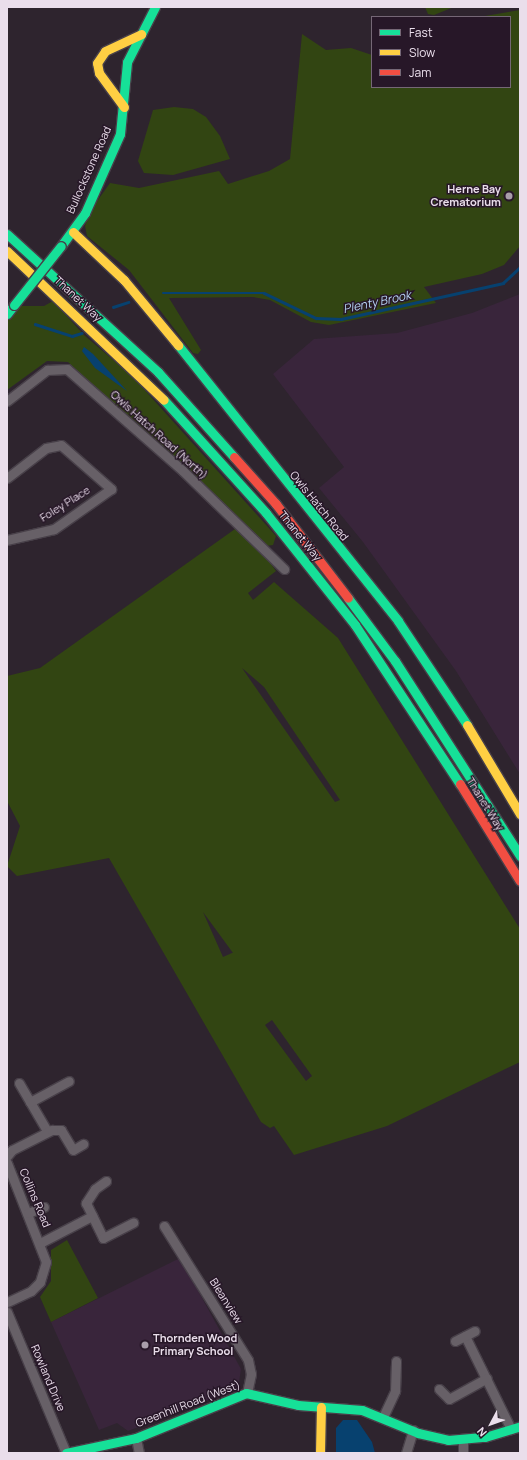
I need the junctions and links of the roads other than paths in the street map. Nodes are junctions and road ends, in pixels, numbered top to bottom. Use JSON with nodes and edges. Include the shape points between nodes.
{"nodes":[{"id":1,"x":155,"y":7,"type":"edge"},
{"id":2,"x":142,"y":34,"type":"junction"},
{"id":3,"x":114,"y":49,"type":"junction"},
{"id":4,"x":127,"y":62,"type":"junction"},
{"id":5,"x":125,"y":72,"type":"junction"},
{"id":6,"x":103,"y":76,"type":"junction"},
{"id":7,"x":124,"y":107,"type":"junction"},
{"id":8,"x":73,"y":232,"type":"junction"},
{"id":9,"x":7,"y":234,"type":"edge"},
{"id":10,"x":7,"y":251,"type":"edge"},
{"id":11,"x":7,"y":314,"type":"edge"},
{"id":12,"x":7,"y":401,"type":"edge"},
{"id":13,"x":7,"y":478,"type":"edge"},
{"id":14,"x":7,"y":540,"type":"edge"},
{"id":15,"x":284,"y":569,"type":"dead end"},
{"id":16,"x":520,"y":814,"type":"edge"},
{"id":17,"x":520,"y":856,"type":"edge"},
{"id":18,"x":520,"y":881,"type":"edge"},
{"id":19,"x":69,"y":1081,"type":"dead end"},
{"id":20,"x":19,"y":1083,"type":"dead end"},
{"id":21,"x":30,"y":1102,"type":"junction"},
{"id":22,"x":47,"y":1131,"type":"junction"},
{"id":23,"x":83,"y":1144,"type":"dead end"},
{"id":24,"x":7,"y":1156,"type":"edge"},
{"id":25,"x":7,"y":1163,"type":"edge"},
{"id":26,"x":106,"y":1181,"type":"dead end"},
{"id":27,"x":44,"y":1207,"type":"dead end"},
{"id":28,"x":28,"y":1213,"type":"junction"},
{"id":29,"x":92,"y":1216,"type":"junction"},
{"id":30,"x":133,"y":1223,"type":"dead end"},
{"id":31,"x":164,"y":1226,"type":"dead end"},
{"id":32,"x":40,"y":1243,"type":"junction"},
{"id":33,"x":7,"y":1302,"type":"edge"},
{"id":34,"x":7,"y":1314,"type":"edge"},
{"id":35,"x":475,"y":1331,"type":"dead end"},
{"id":36,"x":465,"y":1336,"type":"junction"},
{"id":37,"x":455,"y":1341,"type":"dead end"},
{"id":38,"x":396,"y":1362,"type":"dead end"},
{"id":39,"x":487,"y":1378,"type":"junction"},
{"id":40,"x":439,"y":1390,"type":"dead end"},
{"id":41,"x":247,"y":1393,"type":"junction"},
{"id":42,"x":321,"y":1407,"type":"junction"},
{"id":43,"x":383,"y":1417,"type":"junction"},
{"id":44,"x":516,"y":1427,"type":"edge"},
{"id":45,"x":413,"y":1430,"type":"junction"},
{"id":46,"x":136,"y":1438,"type":"junction"},
{"id":47,"x":463,"y":1441,"type":"junction"},
{"id":48,"x":66,"y":1453,"type":"edge"},
{"id":49,"x":139,"y":1453,"type":"edge"},
{"id":50,"x":320,"y":1453,"type":"edge"},
{"id":51,"x":406,"y":1453,"type":"edge"},
{"id":52,"x":463,"y":1453,"type":"edge"}],
"edges":[{"from":1,"to":2,"type":"main road","name":"Bullockstone Road"},
{"from":2,"to":3,"type":"main road"},
{"from":2,"to":4,"type":"main road","name":"Bullockstone Road"},
{"from":3,"to":4,"type":"main road","via":[[123,54]]},
{"from":3,"to":6,"type":"main road","via":[[105,51],[98,58],[97,68]]},
{"from":4,"to":5,"type":"main road","name":"Bullockstone Road"},
{"from":5,"to":6,"type":"main road","via":[[112,79]]},
{"from":5,"to":7,"type":"main road","name":"Bullockstone Road"},
{"from":6,"to":7,"type":"main road"},
{"from":7,"to":8,"type":"main road","name":"Bullockstone Road","via":[[120,134]]},
{"from":8,"to":11,"type":"main road","name":"Bullockstone Road","bridge":true},
{"from":8,"to":16,"type":"main road","name":"Owls Hatch Road","via":[[124,280],[151,311],[312,518],[398,621],[443,684]]},
{"from":9,"to":17,"type":"main road","name":"Thanet Way","via":[[158,372],[276,504],[387,649]]},
{"from":10,"to":18,"type":"main road","name":"Thanet Way","via":[[148,382],[266,513],[356,626],[430,737]]},
{"from":12,"to":15,"type":"street","name":"Owls Hatch Road (North)","via":[[47,370],[67,369]]},
{"from":13,"to":14,"type":"street","name":"Foley Place","via":[[46,448],[61,445],[111,489],[54,528]]},
{"from":19,"to":21,"type":"street"},
{"from":20,"to":21,"type":"street"},
{"from":21,"to":22,"type":"street"},
{"from":22,"to":23,"type":"street","via":[[61,1130],[73,1150]]},
{"from":22,"to":24,"type":"street","via":[[12,1150]]},
{"from":25,"to":28,"type":"street","name":"Collins Road"},
{"from":26,"to":29,"type":"street","via":[[87,1199]]},
{"from":27,"to":28,"type":"street"},
{"from":28,"to":32,"type":"street","name":"Collins Road"},
{"from":29,"to":30,"type":"street","via":[[103,1238]]},
{"from":29,"to":32,"type":"street","name":"Collins Road"},
{"from":31,"to":41,"type":"street","name":"Bleanview","via":[[248,1360],[251,1374]]},
{"from":32,"to":33,"type":"street","name":"Collins Road","via":[[46,1262],[40,1282]]},
{"from":34,"to":48,"type":"street","name":"Rowland Drive"},
{"from":35,"to":36,"type":"street"},
{"from":36,"to":37,"type":"street"},
{"from":36,"to":39,"type":"street"},
{"from":38,"to":43,"type":"street","via":[[395,1391]]},
{"from":39,"to":40,"type":"street","via":[[449,1399]]},
{"from":39,"to":44,"type":"street"},
{"from":41,"to":42,"type":"main road","name":"Greenhill Road (West)"},
{"from":41,"to":46,"type":"main road","name":"Greenhill Road (West)"},
{"from":42,"to":43,"type":"main road","name":"Greenhill Road (West)","via":[[362,1410]]},
{"from":42,"to":50,"type":"main road"},
{"from":43,"to":45,"type":"main road","name":"Greenhill Road (West)"},
{"from":44,"to":47,"type":"main road"},
{"from":45,"to":47,"type":"main road","name":"Greenhill Road (West)"},
{"from":45,"to":51,"type":"street"},
{"from":46,"to":48,"type":"main road","name":"Greenhill Road (West)"},
{"from":46,"to":49,"type":"street"},
{"from":47,"to":52,"type":"street"}]}
